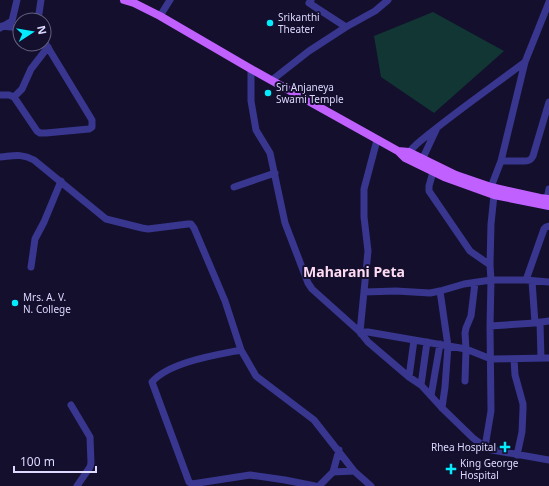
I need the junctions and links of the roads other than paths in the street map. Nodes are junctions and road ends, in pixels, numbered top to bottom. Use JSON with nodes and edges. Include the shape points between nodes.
{"nodes":[{"id":1,"x":17,"y":0,"type":"edge"},
{"id":2,"x":41,"y":0,"type":"edge"},
{"id":3,"x":124,"y":0,"type":"edge"},
{"id":4,"x":170,"y":0,"type":"edge"},
{"id":5,"x":388,"y":0,"type":"edge"},
{"id":6,"x":308,"y":1,"type":"edge"},
{"id":7,"x":549,"y":2,"type":"edge"},
{"id":8,"x":39,"y":12,"type":"edge"},
{"id":9,"x":160,"y":16,"type":"junction"},
{"id":10,"x":346,"y":26,"type":"junction"},
{"id":11,"x":1,"y":27,"type":"edge"},
{"id":12,"x":12,"y":28,"type":"edge"},
{"id":13,"x":41,"y":52,"type":"edge"},
{"id":14,"x":51,"y":52,"type":"edge"},
{"id":15,"x":525,"y":62,"type":"junction"},
{"id":16,"x":251,"y":69,"type":"junction"},
{"id":17,"x":272,"y":80,"type":"junction"},
{"id":18,"x":0,"y":95,"type":"edge"},
{"id":19,"x":14,"y":97,"type":"junction"},
{"id":20,"x":549,"y":102,"type":"edge"},
{"id":21,"x":437,"y":128,"type":"junction"},
{"id":22,"x":377,"y":140,"type":"junction"},
{"id":23,"x":407,"y":155,"type":"junction"},
{"id":24,"x":0,"y":158,"type":"edge"},
{"id":25,"x":501,"y":161,"type":"junction"},
{"id":26,"x":421,"y":162,"type":"junction"},
{"id":27,"x":433,"y":172,"type":"junction"},
{"id":28,"x":275,"y":173,"type":"junction"},
{"id":29,"x":61,"y":180,"type":"junction"},
{"id":30,"x":234,"y":187,"type":"dead end"},
{"id":31,"x":549,"y":189,"type":"edge"},
{"id":32,"x":493,"y":191,"type":"junction"},
{"id":33,"x":548,"y":201,"type":"edge"},
{"id":34,"x":549,"y":226,"type":"edge"},
{"id":35,"x":490,"y":265,"type":"junction"},
{"id":36,"x":31,"y":267,"type":"dead end"},
{"id":37,"x":491,"y":280,"type":"junction"},
{"id":38,"x":529,"y":281,"type":"junction"},
{"id":39,"x":549,"y":282,"type":"edge"},
{"id":40,"x":474,"y":283,"type":"junction"},
{"id":41,"x":440,"y":291,"type":"junction"},
{"id":42,"x":364,"y":292,"type":"junction"},
{"id":43,"x":549,"y":321,"type":"edge"},
{"id":44,"x":537,"y":323,"type":"junction"},
{"id":45,"x":490,"y":326,"type":"junction"},
{"id":46,"x":361,"y":333,"type":"junction"},
{"id":47,"x":414,"y":340,"type":"junction"},
{"id":48,"x":427,"y":342,"type":"junction"},
{"id":49,"x":444,"y":345,"type":"junction"},
{"id":50,"x":466,"y":349,"type":"junction"},
{"id":51,"x":241,"y":350,"type":"junction"},
{"id":52,"x":541,"y":358,"type":"junction"},
{"id":53,"x":549,"y":358,"type":"edge"},
{"id":54,"x":490,"y":359,"type":"junction"},
{"id":55,"x":514,"y":359,"type":"junction"},
{"id":56,"x":409,"y":377,"type":"junction"},
{"id":57,"x":465,"y":381,"type":"dead end"},
{"id":58,"x":421,"y":385,"type":"junction"},
{"id":59,"x":431,"y":396,"type":"junction"},
{"id":60,"x":71,"y":405,"type":"dead end"},
{"id":61,"x":442,"y":408,"type":"junction"},
{"id":62,"x":485,"y":447,"type":"junction"},
{"id":63,"x":339,"y":450,"type":"junction"},
{"id":64,"x":517,"y":455,"type":"junction"},
{"id":65,"x":549,"y":460,"type":"edge"},
{"id":66,"x":354,"y":471,"type":"junction"},
{"id":67,"x":333,"y":472,"type":"junction"},
{"id":68,"x":76,"y":486,"type":"edge"},
{"id":69,"x":315,"y":486,"type":"edge"},
{"id":70,"x":319,"y":486,"type":"edge"},
{"id":71,"x":371,"y":486,"type":"edge"}],
"edges":[{"from":1,"to":11,"type":"street","via":[[12,21]]},
{"from":2,"to":8,"type":"street"},
{"from":3,"to":9,"type":"main road"},
{"from":4,"to":9,"type":"street"},
{"from":5,"to":10,"type":"street","via":[[375,11]]},
{"from":6,"to":10,"type":"street"},
{"from":7,"to":15,"type":"street"},
{"from":9,"to":16,"type":"main road"},
{"from":10,"to":17,"type":"street"},
{"from":11,"to":12,"type":"street"},
{"from":13,"to":19,"type":"street","via":[[22,89]]},
{"from":14,"to":19,"type":"street","via":[[92,120],[92,127],[40,133]]},
{"from":15,"to":21,"type":"street"},
{"from":15,"to":25,"type":"street"},
{"from":16,"to":17,"type":"main road"},
{"from":16,"to":28,"type":"street","via":[[251,101],[256,130],[270,153]]},
{"from":17,"to":22,"type":"main road"},
{"from":18,"to":19,"type":"street"},
{"from":20,"to":25,"type":"street","via":[[531,159]]},
{"from":21,"to":23,"type":"street","via":[[413,146]]},
{"from":21,"to":26,"type":"street"},
{"from":22,"to":23,"type":"main road"},
{"from":22,"to":42,"type":"street","via":[[363,195],[368,250]]},
{"from":23,"to":26,"type":"main road"},
{"from":24,"to":29,"type":"street","via":[[27,156]]},
{"from":25,"to":32,"type":"street"},
{"from":26,"to":27,"type":"main road"},
{"from":26,"to":32,"type":"main road"},
{"from":27,"to":32,"type":"main road"},
{"from":27,"to":35,"type":"street","via":[[429,191],[470,251]]},
{"from":28,"to":30,"type":"street"},
{"from":28,"to":46,"type":"street","via":[[285,223],[308,284]]},
{"from":29,"to":36,"type":"street","via":[[35,239]]},
{"from":29,"to":51,"type":"street","via":[[106,219],[148,229],[191,224],[225,301]]},
{"from":31,"to":33,"type":"street"},
{"from":32,"to":33,"type":"main road"},
{"from":32,"to":35,"type":"street"},
{"from":34,"to":38,"type":"street","via":[[544,229]]},
{"from":35,"to":37,"type":"street"},
{"from":37,"to":38,"type":"street"},
{"from":37,"to":40,"type":"street"},
{"from":37,"to":45,"type":"street"},
{"from":38,"to":39,"type":"street"},
{"from":38,"to":44,"type":"street"},
{"from":40,"to":41,"type":"street"},
{"from":40,"to":50,"type":"street","via":[[471,316],[465,333]]},
{"from":41,"to":42,"type":"street"},
{"from":41,"to":49,"type":"street"},
{"from":42,"to":46,"type":"street"},
{"from":43,"to":44,"type":"street"},
{"from":44,"to":45,"type":"street"},
{"from":44,"to":52,"type":"street"},
{"from":45,"to":54,"type":"street"},
{"from":46,"to":47,"type":"street"},
{"from":46,"to":56,"type":"street"},
{"from":47,"to":48,"type":"street"},
{"from":47,"to":56,"type":"street"},
{"from":48,"to":49,"type":"street"},
{"from":48,"to":58,"type":"street"},
{"from":49,"to":50,"type":"street"},
{"from":49,"to":59,"type":"street"},
{"from":49,"to":61,"type":"street","via":[[445,387]]},
{"from":50,"to":54,"type":"street"},
{"from":50,"to":57,"type":"street"},
{"from":51,"to":63,"type":"street","via":[[256,376],[314,420]]},
{"from":51,"to":69,"type":"street","via":[[205,357],[174,367],[152,382],[189,482],[196,484],[250,475]]},
{"from":52,"to":53,"type":"street"},
{"from":52,"to":55,"type":"street"},
{"from":54,"to":55,"type":"street"},
{"from":54,"to":62,"type":"street","via":[[491,411]]},
{"from":55,"to":64,"type":"street","via":[[515,375],[523,404],[522,432]]},
{"from":56,"to":58,"type":"street"},
{"from":58,"to":59,"type":"street"},
{"from":59,"to":61,"type":"street"},
{"from":60,"to":68,"type":"street","via":[[90,437],[90,467]]},
{"from":61,"to":62,"type":"street"},
{"from":62,"to":64,"type":"street"},
{"from":63,"to":66,"type":"street"},
{"from":63,"to":67,"type":"street"},
{"from":64,"to":65,"type":"street"},
{"from":66,"to":67,"type":"street"},
{"from":66,"to":71,"type":"street"},
{"from":67,"to":70,"type":"street"}]}
